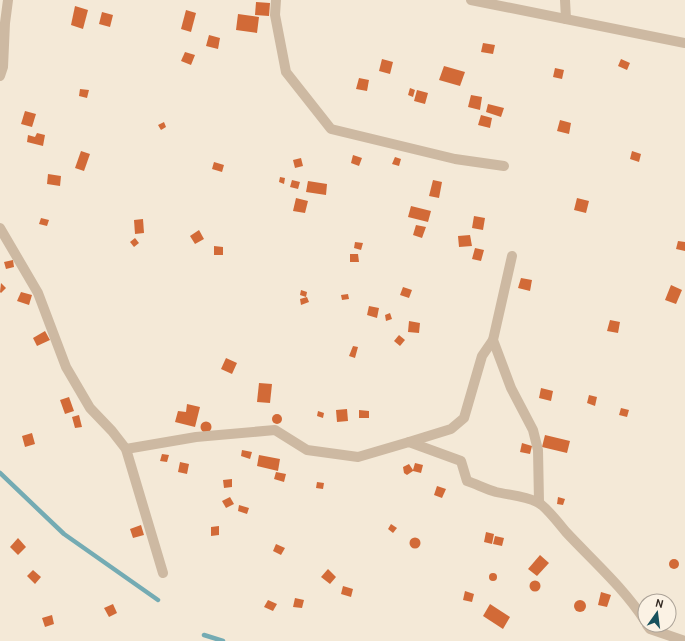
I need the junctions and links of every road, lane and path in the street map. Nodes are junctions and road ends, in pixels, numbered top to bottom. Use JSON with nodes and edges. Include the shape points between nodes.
{"nodes":[{"id":1,"x":8,"y":0,"type":"edge"},
{"id":2,"x":276,"y":0,"type":"edge"},
{"id":3,"x":471,"y":0,"type":"edge"},
{"id":4,"x":565,"y":0,"type":"edge"},
{"id":5,"x":566,"y":19,"type":"junction"},
{"id":6,"x":685,"y":43,"type":"edge"},
{"id":7,"x":0,"y":76,"type":"edge"},
{"id":8,"x":504,"y":166,"type":"dead end"},
{"id":9,"x":0,"y":228,"type":"edge"},
{"id":10,"x":512,"y":256,"type":"dead end"},
{"id":11,"x":493,"y":340,"type":"junction"},
{"id":12,"x":409,"y":442,"type":"junction"},
{"id":13,"x":126,"y":449,"type":"junction"},
{"id":14,"x":539,"y":502,"type":"junction"},
{"id":15,"x":163,"y":572,"type":"dead end"},
{"id":16,"x":637,"y":609,"type":"edge"},
{"id":17,"x":662,"y":633,"type":"edge"},
{"id":18,"x":685,"y":641,"type":"edge"}],
"edges":[{"from":1,"to":7,"type":"street","via":[[3,67]]},
{"from":2,"to":8,"type":"street","via":[[275,15],[286,72],[331,130],[455,159]]},
{"from":3,"to":5,"type":"street"},
{"from":4,"to":5,"type":"street"},
{"from":5,"to":6,"type":"street"},
{"from":9,"to":13,"type":"street","via":[[38,293],[66,367],[90,408]]},
{"from":10,"to":11,"type":"street"},
{"from":11,"to":12,"type":"street","via":[[482,356],[464,418],[451,429]]},
{"from":11,"to":14,"type":"street","via":[[538,450]]},
{"from":12,"to":13,"type":"street","via":[[358,457],[307,450],[275,430],[196,437]]},
{"from":12,"to":14,"type":"street","via":[[462,461],[467,481],[493,491]]},
{"from":13,"to":15,"type":"street"},
{"from":14,"to":16,"type":"street"},
{"from":17,"to":18,"type":"street"}]}
